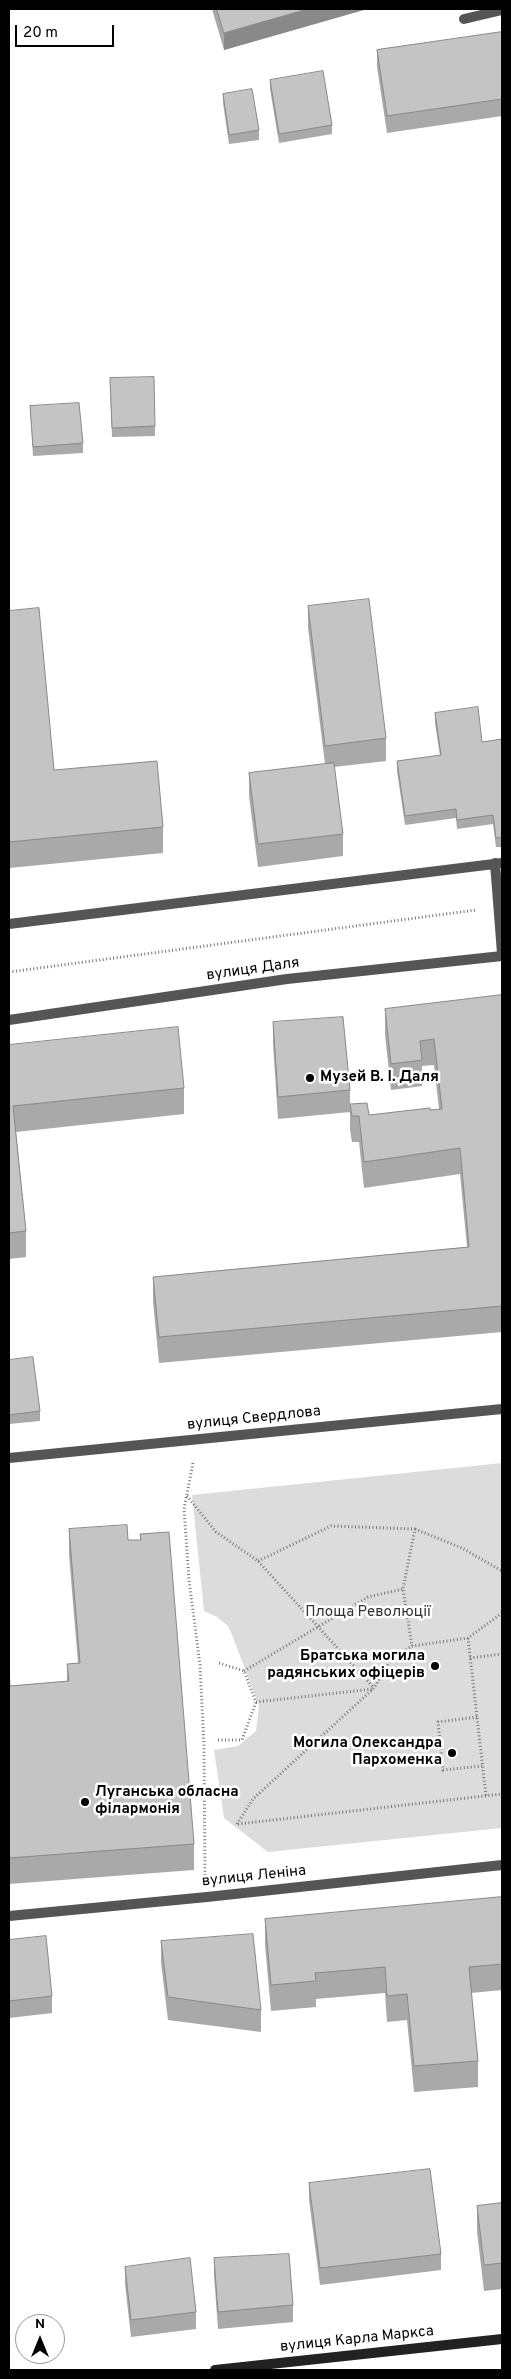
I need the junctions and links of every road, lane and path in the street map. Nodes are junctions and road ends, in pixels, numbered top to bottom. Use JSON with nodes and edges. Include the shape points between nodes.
{"nodes":[{"id":1,"x":502,"y":10,"type":"edge"},
{"id":2,"x":464,"y":19,"type":"dead end"},
{"id":3,"x":499,"y":863,"type":"edge"},
{"id":4,"x":499,"y":906,"type":"junction"},
{"id":5,"x":9,"y":924,"type":"edge"},
{"id":6,"x":502,"y":955,"type":"edge"},
{"id":7,"x":9,"y":972,"type":"edge"},
{"id":8,"x":9,"y":1020,"type":"edge"},
{"id":9,"x":502,"y":1409,"type":"edge"},
{"id":10,"x":197,"y":1440,"type":"junction"},
{"id":11,"x":9,"y":1458,"type":"edge"},
{"id":12,"x":187,"y":1496,"type":"junction"},
{"id":13,"x":415,"y":1529,"type":"junction"},
{"id":14,"x":258,"y":1561,"type":"junction"},
{"id":15,"x":502,"y":1571,"type":"edge"},
{"id":16,"x":403,"y":1589,"type":"junction"},
{"id":17,"x":502,"y":1613,"type":"edge"},
{"id":18,"x":317,"y":1626,"type":"junction"},
{"id":19,"x":468,"y":1638,"type":"junction"},
{"id":20,"x":412,"y":1646,"type":"junction"},
{"id":21,"x":502,"y":1654,"type":"edge"},
{"id":22,"x":470,"y":1658,"type":"junction"},
{"id":23,"x":219,"y":1663,"type":"dead end"},
{"id":24,"x":244,"y":1671,"type":"junction"},
{"id":25,"x":374,"y":1688,"type":"junction"},
{"id":26,"x":256,"y":1702,"type":"junction"},
{"id":27,"x":477,"y":1717,"type":"junction"},
{"id":28,"x":218,"y":1740,"type":"dead end"},
{"id":29,"x":482,"y":1766,"type":"junction"},
{"id":30,"x":502,"y":1794,"type":"edge"},
{"id":31,"x":486,"y":1796,"type":"junction"},
{"id":32,"x":502,"y":1865,"type":"edge"},
{"id":33,"x":207,"y":1897,"type":"junction"},
{"id":34,"x":9,"y":1916,"type":"edge"},
{"id":35,"x":502,"y":2339,"type":"edge"},
{"id":36,"x":215,"y":2370,"type":"edge"}],
"edges":[{"from":1,"to":2,"type":"street"},
{"from":3,"to":4,"type":"street"},
{"from":3,"to":5,"type":"street"},
{"from":4,"to":6,"type":"street"},
{"from":4,"to":7,"type":"path"},
{"from":6,"to":8,"type":"street","name":"вулиця Даля","via":[[287,979]]},
{"from":9,"to":10,"type":"street","name":"вулиця Свердлова"},
{"from":10,"to":11,"type":"street","name":"вулиця Свердлова"},
{"from":10,"to":12,"type":"path"},
{"from":12,"to":14,"type":"path","via":[[216,1532]]},
{"from":12,"to":33,"type":"path","via":[[184,1509],[188,1571],[200,1665]]},
{"from":13,"to":14,"type":"path","via":[[331,1526]]},
{"from":13,"to":15,"type":"path","via":[[462,1548]]},
{"from":13,"to":16,"type":"path"},
{"from":14,"to":18,"type":"path"},
{"from":16,"to":18,"type":"path","via":[[368,1597]]},
{"from":16,"to":20,"type":"path"},
{"from":17,"to":19,"type":"path"},
{"from":18,"to":24,"type":"path"},
{"from":18,"to":25,"type":"path"},
{"from":19,"to":20,"type":"path"},
{"from":19,"to":22,"type":"path"},
{"from":20,"to":25,"type":"path","via":[[392,1659]]},
{"from":21,"to":22,"type":"path"},
{"from":22,"to":27,"type":"path"},
{"from":23,"to":24,"type":"path"},
{"from":24,"to":26,"type":"path"},
{"from":25,"to":26,"type":"path"},
{"from":25,"to":31,"type":"path","via":[[253,1800],[237,1824]]},
{"from":26,"to":28,"type":"path","via":[[242,1740]]},
{"from":27,"to":29,"type":"path"},
{"from":27,"to":29,"type":"path","via":[[438,1722],[440,1743],[444,1770]]},
{"from":29,"to":31,"type":"path"},
{"from":30,"to":31,"type":"path"},
{"from":32,"to":33,"type":"street","name":"вулиця Леніна"},
{"from":33,"to":34,"type":"street","name":"вулиця Леніна"},
{"from":35,"to":36,"type":"main road","name":"вулиця Карла Маркса"}]}
